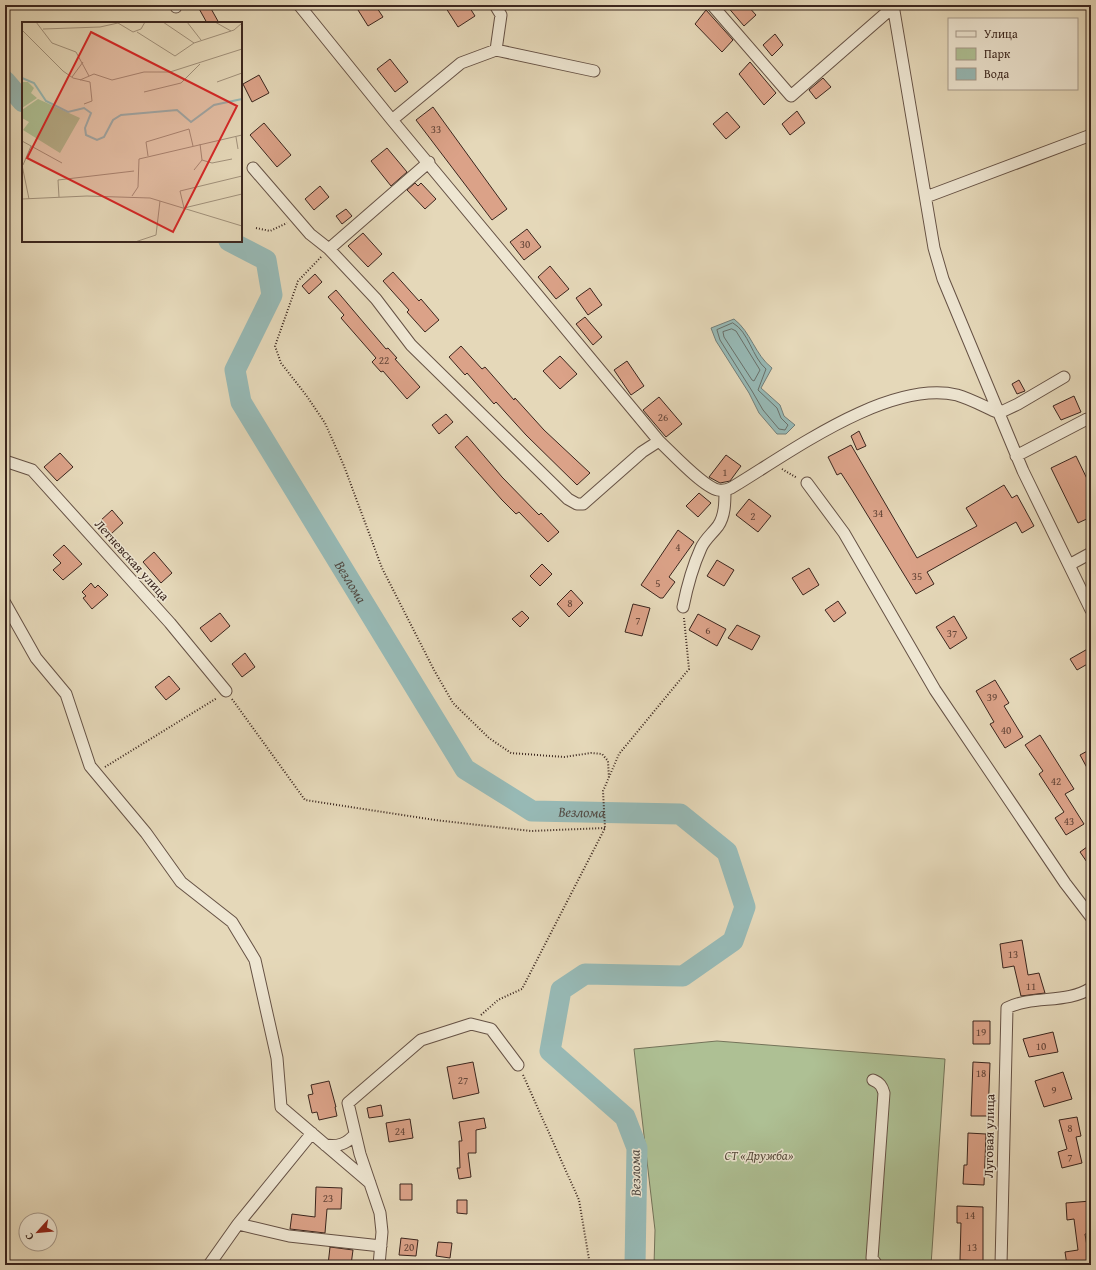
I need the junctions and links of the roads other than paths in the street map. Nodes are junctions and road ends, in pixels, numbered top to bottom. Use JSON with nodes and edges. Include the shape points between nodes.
{"nodes":[{"id":1,"x":299,"y":5,"type":"edge"},
{"id":2,"x":495,"y":5,"type":"edge"},
{"id":3,"x":712,"y":5,"type":"edge"},
{"id":4,"x":892,"y":5,"type":"edge"},
{"id":5,"x":496,"y":50,"type":"junction"},
{"id":6,"x":594,"y":71,"type":"dead end"},
{"id":7,"x":392,"y":120,"type":"junction"},
{"id":8,"x":1091,"y":135,"type":"edge"},
{"id":9,"x":429,"y":162,"type":"junction"},
{"id":10,"x":253,"y":168,"type":"dead end"},
{"id":11,"x":926,"y":197,"type":"junction"},
{"id":12,"x":329,"y":249,"type":"junction"},
{"id":13,"x":1064,"y":377,"type":"dead end"},
{"id":14,"x":999,"y":413,"type":"junction"},
{"id":15,"x":1087,"y":419,"type":"dead end"},
{"id":16,"x":659,"y":441,"type":"junction"},
{"id":17,"x":1016,"y":456,"type":"junction"},
{"id":18,"x":5,"y":461,"type":"edge"},
{"id":19,"x":807,"y":483,"type":"road end"},
{"id":20,"x":725,"y":490,"type":"junction"},
{"id":21,"x":1091,"y":553,"type":"edge"},
{"id":22,"x":1069,"y":565,"type":"junction"},
{"id":23,"x":5,"y":603,"type":"edge"},
{"id":24,"x":683,"y":608,"type":"road end"},
{"id":25,"x":1091,"y":610,"type":"edge"},
{"id":26,"x":226,"y":692,"type":"road end"},
{"id":27,"x":1091,"y":916,"type":"edge"},
{"id":28,"x":1091,"y":988,"type":"edge"},
{"id":29,"x":518,"y":1065,"type":"road end"},
{"id":30,"x":873,"y":1080,"type":"dead end"},
{"id":31,"x":312,"y":1133,"type":"junction"},
{"id":32,"x":355,"y":1134,"type":"junction"},
{"id":33,"x":325,"y":1145,"type":"junction"},
{"id":34,"x":370,"y":1183,"type":"junction"},
{"id":35,"x":238,"y":1224,"type":"junction"},
{"id":36,"x":381,"y":1246,"type":"junction"},
{"id":37,"x":209,"y":1265,"type":"edge"},
{"id":38,"x":379,"y":1265,"type":"edge"},
{"id":39,"x":877,"y":1265,"type":"edge"},
{"id":40,"x":1001,"y":1265,"type":"edge"}],
"edges":[{"from":1,"to":7,"type":"street"},
{"from":2,"to":5,"type":"street","via":[[501,15]]},
{"from":3,"to":4,"type":"street","via":[[791,96],[893,7]]},
{"from":4,"to":11,"type":"street"},
{"from":5,"to":6,"type":"street"},
{"from":5,"to":7,"type":"street","via":[[461,63]]},
{"from":7,"to":9,"type":"street"},
{"from":8,"to":11,"type":"street"},
{"from":9,"to":12,"type":"street"},
{"from":9,"to":16,"type":"street"},
{"from":10,"to":12,"type":"street","via":[[310,234]]},
{"from":11,"to":14,"type":"street","via":[[934,248],[943,279]]},
{"from":12,"to":16,"type":"street","via":[[376,299],[411,345],[568,499],[583,504],[642,452]]},
{"from":13,"to":14,"type":"street"},
{"from":14,"to":17,"type":"street"},
{"from":14,"to":20,"type":"street","via":[[956,395],[923,393],[907,396],[842,420]]},
{"from":15,"to":17,"type":"street"},
{"from":16,"to":20,"type":"street","via":[[697,476],[712,487]]},
{"from":17,"to":22,"type":"street"},
{"from":18,"to":26,"type":"street","name":"Летневская улица","via":[[32,470],[170,623]]},
{"from":19,"to":27,"type":"street","via":[[844,533],[935,690],[1065,883]]},
{"from":20,"to":24,"type":"street","via":[[721,519],[701,548],[689,577]]},
{"from":21,"to":22,"type":"street"},
{"from":22,"to":25,"type":"street"},
{"from":23,"to":31,"type":"street","via":[[36,658],[66,694],[90,766],[146,833],[181,882],[232,922],[255,960],[277,1058],[281,1107]]},
{"from":28,"to":40,"type":"street","name":"Луговая улица","via":[[1069,996],[1025,1002],[1007,1008]]},
{"from":29,"to":32,"type":"street","via":[[491,1029],[471,1024],[422,1040],[348,1103]]},
{"from":30,"to":39,"type":"street","via":[[883,1087],[884,1093],[872,1258]]},
{"from":31,"to":33,"type":"street"},
{"from":31,"to":35,"type":"street"},
{"from":32,"to":33,"type":"street","via":[[336,1147]]},
{"from":32,"to":34,"type":"street"},
{"from":33,"to":34,"type":"street"},
{"from":34,"to":36,"type":"street","via":[[380,1213]]},
{"from":35,"to":36,"type":"street","via":[[289,1236]]},
{"from":35,"to":37,"type":"street"},
{"from":36,"to":38,"type":"street"}]}
